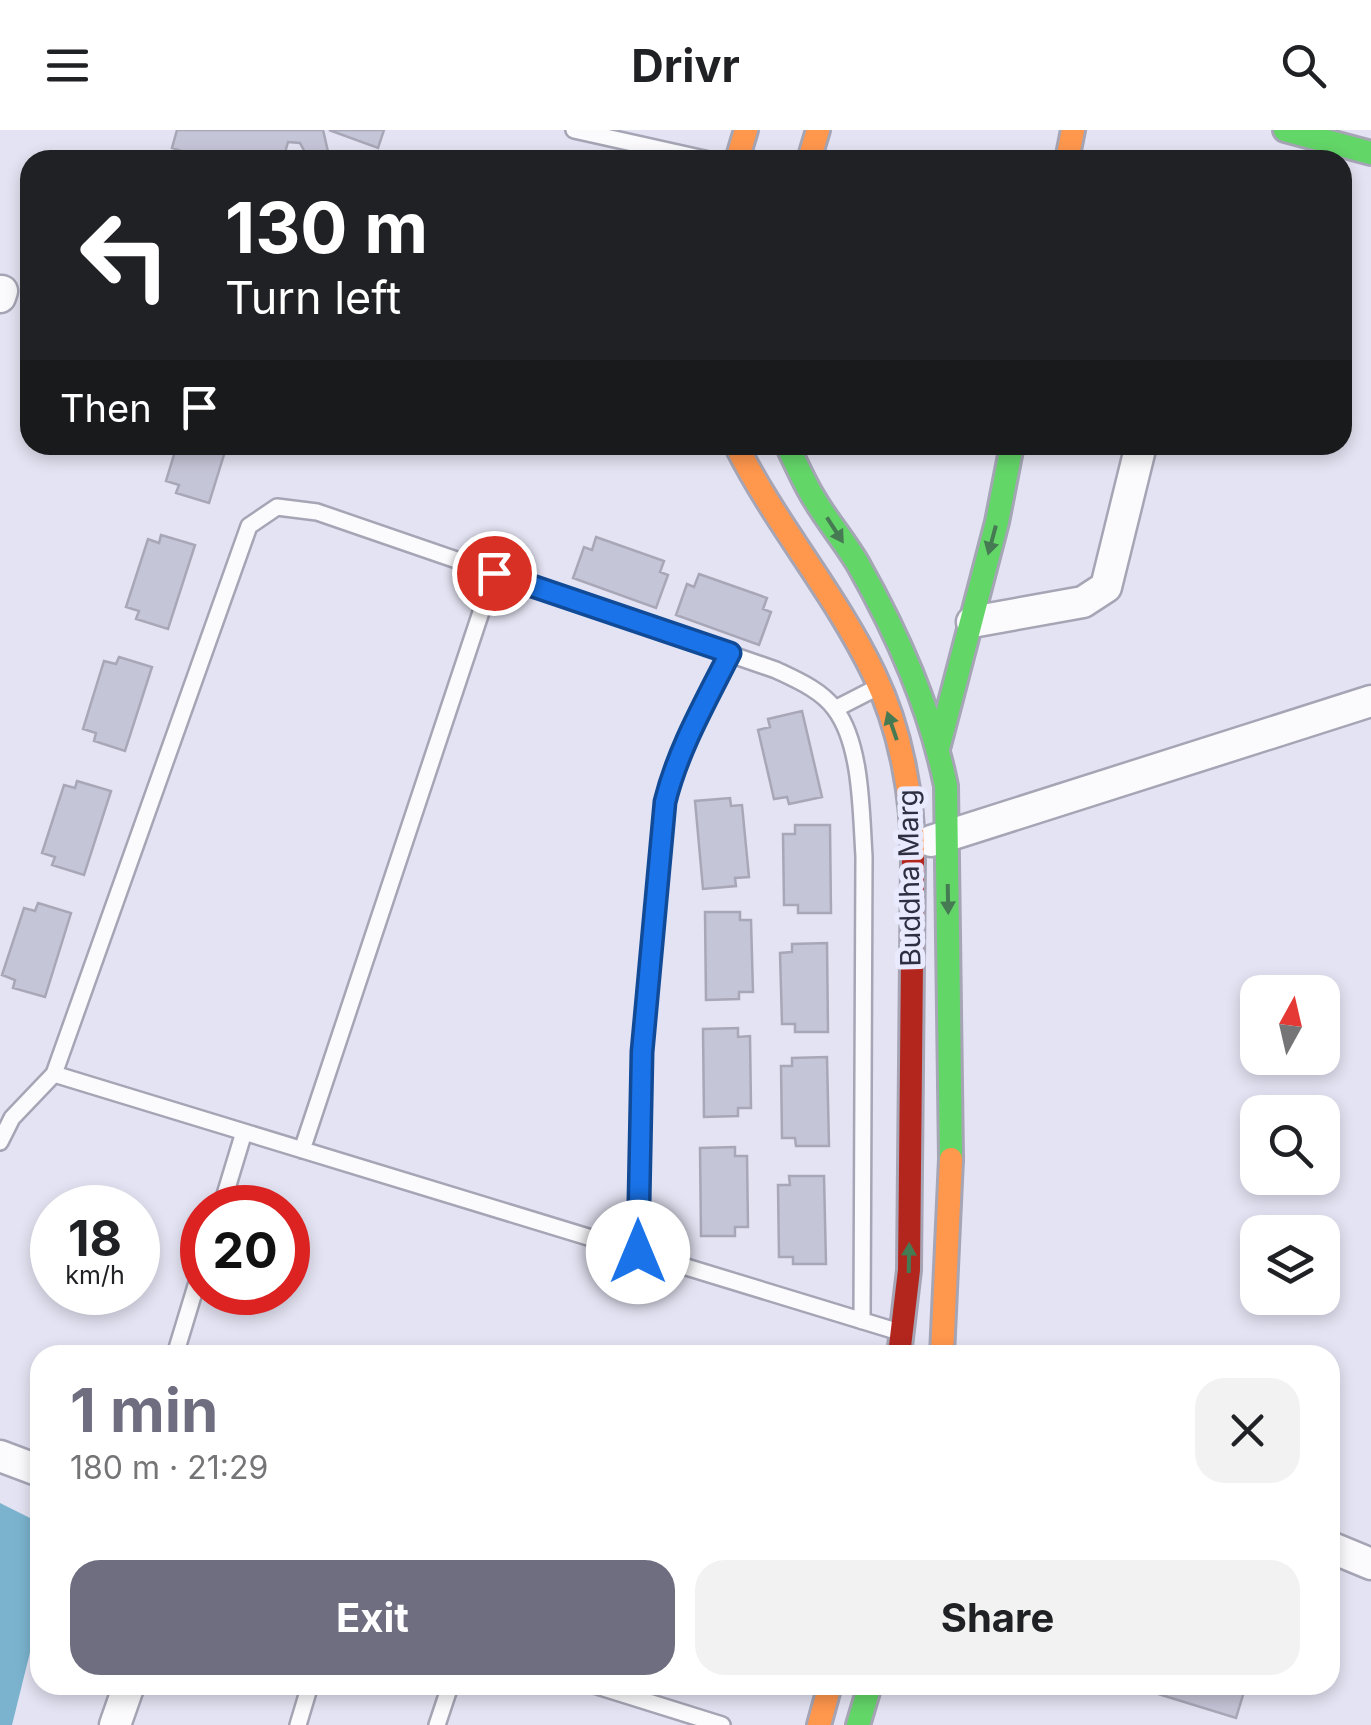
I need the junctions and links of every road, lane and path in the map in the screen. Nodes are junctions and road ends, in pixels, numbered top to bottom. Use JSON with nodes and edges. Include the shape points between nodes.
{"nodes":[{"id":1,"x":574,"y":130,"type":"edge"},
{"id":2,"x":1284,"y":130,"type":"edge"},
{"id":3,"x":664,"y":150,"type":"edge"},
{"id":4,"x":1371,"y":153,"type":"edge"},
{"id":5,"x":741,"y":455,"type":"edge"},
{"id":6,"x":792,"y":455,"type":"edge"},
{"id":7,"x":1010,"y":455,"type":"edge"},
{"id":8,"x":1138,"y":455,"type":"edge"},
{"id":9,"x":494,"y":573,"type":"junction"},
{"id":10,"x":972,"y":622,"type":"junction"},
{"id":11,"x":730,"y":653,"type":"junction"},
{"id":12,"x":878,"y":687,"type":"junction"},
{"id":13,"x":1371,"y":701,"type":"edge"},
{"id":14,"x":835,"y":709,"type":"junction"},
{"id":15,"x":938,"y":745,"type":"junction"},
{"id":16,"x":947,"y":836,"type":"junction"},
{"id":17,"x":913,"y":847,"type":"junction"},
{"id":18,"x":54,"y":1074,"type":"junction"},
{"id":19,"x":244,"y":1132,"type":"junction"},
{"id":20,"x":0,"y":1142,"type":"edge"},
{"id":21,"x":302,"y":1150,"type":"junction"},
{"id":22,"x":228,"y":1185,"type":"edge"},
{"id":23,"x":638,"y":1252,"type":"junction"},
{"id":24,"x":187,"y":1315,"type":"edge"},
{"id":25,"x":862,"y":1321,"type":"junction"},
{"id":26,"x":901,"y":1344,"type":"edge"},
{"id":27,"x":178,"y":1345,"type":"edge"},
{"id":28,"x":942,"y":1345,"type":"edge"},
{"id":29,"x":0,"y":1456,"type":"edge"},
{"id":30,"x":30,"y":1466,"type":"edge"},
{"id":31,"x":1340,"y":1551,"type":"edge"},
{"id":32,"x":1371,"y":1564,"type":"edge"},
{"id":33,"x":126,"y":1695,"type":"edge"},
{"id":34,"x":307,"y":1695,"type":"edge"},
{"id":35,"x":447,"y":1695,"type":"edge"},
{"id":36,"x":626,"y":1695,"type":"edge"},
{"id":37,"x":827,"y":1695,"type":"edge"},
{"id":38,"x":867,"y":1695,"type":"edge"},
{"id":39,"x":115,"y":1725,"type":"edge"},
{"id":40,"x":298,"y":1725,"type":"edge"},
{"id":41,"x":437,"y":1725,"type":"edge"},
{"id":42,"x":722,"y":1725,"type":"edge"},
{"id":43,"x":819,"y":1725,"type":"edge"},
{"id":44,"x":858,"y":1725,"type":"edge"}],
"edges":[{"from":1,"to":3,"type":"lane"},
{"from":2,"to":4,"type":"main road"},
{"from":5,"to":12,"type":"main road","name":"Buddha Marg"},
{"from":6,"to":15,"type":"main road","name":"Buddha Marg","one_way":true,"via":[[902,646]]},
{"from":7,"to":10,"type":"main road","one_way":true},
{"from":8,"to":10,"type":"street","via":[[1106,587],[1084,602]]},
{"from":9,"to":11,"type":"lane"},
{"from":9,"to":18,"type":"lane","via":[[317,512],[277,507],[249,526]]},
{"from":9,"to":21,"type":"lane"},
{"from":10,"to":15,"type":"main road"},
{"from":11,"to":14,"type":"lane","via":[[809,686]]},
{"from":11,"to":23,"type":"lane","via":[[665,802],[642,1052]]},
{"from":12,"to":14,"type":"lane"},
{"from":17,"to":12,"type":"main road","name":"Buddha Marg","one_way":true,"via":[[910,788]]},
{"from":13,"to":16,"type":"street"},
{"from":14,"to":25,"type":"lane","via":[[860,790],[864,856]]},
{"from":15,"to":16,"type":"main road","name":"Buddha Marg"},
{"from":16,"to":17,"type":"street"},
{"from":16,"to":28,"type":"main road","name":"Buddha Marg","one_way":true,"via":[[952,1148]]},
{"from":26,"to":17,"type":"main road","name":"Buddha Marg","one_way":true,"via":[[909,1270]]},
{"from":18,"to":19,"type":"lane"},
{"from":18,"to":20,"type":"lane","via":[[12,1118]]},
{"from":19,"to":21,"type":"lane"},
{"from":19,"to":22,"type":"lane"},
{"from":21,"to":23,"type":"lane"},
{"from":23,"to":25,"type":"lane"},
{"from":24,"to":27,"type":"lane"},
{"from":25,"to":26,"type":"lane"},
{"from":29,"to":30,"type":"street"},
{"from":31,"to":32,"type":"street"},
{"from":33,"to":39,"type":"street"},
{"from":34,"to":40,"type":"lane"},
{"from":35,"to":41,"type":"lane"},
{"from":36,"to":42,"type":"lane"},
{"from":37,"to":43,"type":"main road"},
{"from":38,"to":44,"type":"main road"}]}
